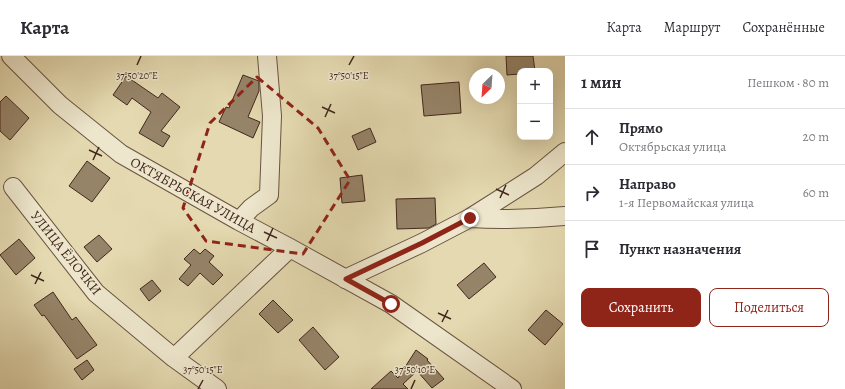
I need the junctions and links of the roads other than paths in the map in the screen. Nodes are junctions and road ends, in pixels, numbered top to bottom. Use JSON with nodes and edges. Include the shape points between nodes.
{"nodes":[{"id":1,"x":11,"y":56,"type":"edge"},
{"id":2,"x":267,"y":56,"type":"edge"},
{"id":3,"x":565,"y":152,"type":"edge"},
{"id":4,"x":13,"y":187,"type":"dead end"},
{"id":5,"x":565,"y":216,"type":"edge"},
{"id":6,"x":470,"y":218,"type":"junction"},
{"id":7,"x":239,"y":221,"type":"junction"},
{"id":8,"x":290,"y":248,"type":"junction"},
{"id":9,"x":346,"y":279,"type":"junction"},
{"id":10,"x":174,"y":358,"type":"junction"},
{"id":11,"x":217,"y":389,"type":"edge"},
{"id":12,"x":512,"y":389,"type":"edge"}],
"edges":[{"from":1,"to":7,"type":"street","name":"ОКТЯБРЬСКАЯ УЛИЦА","via":[[60,105],[121,154]]},
{"from":2,"to":7,"type":"street","via":[[272,116],[269,195]]},
{"from":3,"to":6,"type":"street","via":[[536,176]]},
{"from":4,"to":10,"type":"street","name":"УЛИЦА ЁЛОЧКИ","via":[[96,293]]},
{"from":5,"to":6,"type":"street","via":[[528,220]]},
{"from":6,"to":9,"type":"street"},
{"from":7,"to":8,"type":"street","name":"ОКТЯБРЬСКАЯ УЛИЦА"},
{"from":8,"to":9,"type":"street","name":"ОКТЯБРЬСКАЯ УЛИЦА"},
{"from":8,"to":10,"type":"street"},
{"from":9,"to":12,"type":"street","name":"ОКТЯБРЬСКАЯ УЛИЦА","via":[[391,304]]},
{"from":10,"to":11,"type":"street","name":"УЛИЦА ЁЛОЧКИ"}]}
